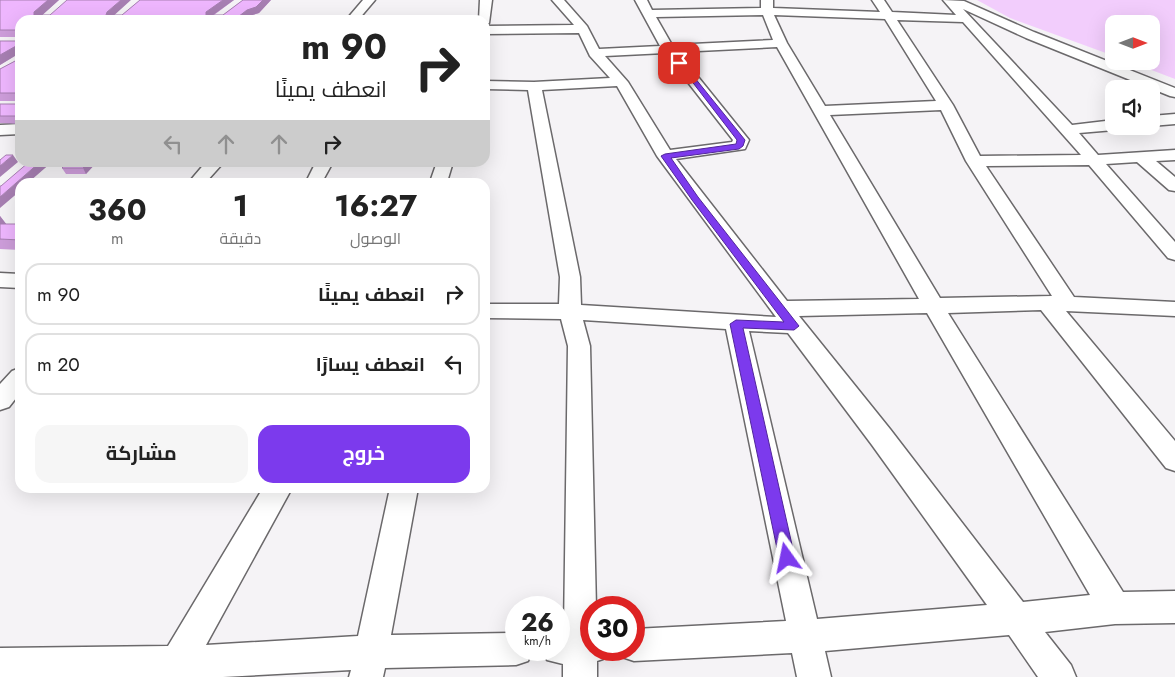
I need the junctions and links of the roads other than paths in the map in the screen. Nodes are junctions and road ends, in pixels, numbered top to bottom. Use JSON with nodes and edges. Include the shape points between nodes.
{"nodes":[{"id":1,"x":369,"y":0,"type":"edge"},
{"id":2,"x":486,"y":0,"type":"edge"},
{"id":3,"x":558,"y":0,"type":"edge"},
{"id":4,"x":641,"y":0,"type":"edge"},
{"id":5,"x":701,"y":0,"type":"edge"},
{"id":6,"x":878,"y":0,"type":"edge"},
{"id":7,"x":949,"y":0,"type":"edge"},
{"id":8,"x":954,"y":0,"type":"edge"},
{"id":9,"x":767,"y":5,"type":"edge"},
{"id":10,"x":648,"y":14,"type":"junction"},
{"id":11,"x":708,"y":14,"type":"junction"},
{"id":12,"x":356,"y":15,"type":"edge"},
{"id":13,"x":485,"y":15,"type":"edge"},
{"id":14,"x":888,"y":16,"type":"junction"},
{"id":15,"x":968,"y":19,"type":"junction"},
{"id":16,"x":583,"y":29,"type":"junction"},
{"id":17,"x":490,"y":30,"type":"edge"},
{"id":18,"x":781,"y":43,"type":"junction"},
{"id":19,"x":668,"y":49,"type":"junction"},
{"id":20,"x":596,"y":53,"type":"junction"},
{"id":21,"x":621,"y":82,"type":"junction"},
{"id":22,"x":490,"y":85,"type":"edge"},
{"id":23,"x":534,"y":86,"type":"junction"},
{"id":24,"x":1172,"y":93,"type":"edge"},
{"id":25,"x":946,"y":105,"type":"junction"},
{"id":26,"x":820,"y":111,"type":"junction"},
{"id":27,"x":1175,"y":119,"type":"edge"},
{"id":28,"x":1160,"y":120,"type":"edge"},
{"id":29,"x":1105,"y":126,"type":"edge"},
{"id":30,"x":15,"y":129,"type":"edge"},
{"id":31,"x":0,"y":130,"type":"edge"},
{"id":32,"x":1068,"y":130,"type":"junction"},
{"id":33,"x":1175,"y":155,"type":"edge"},
{"id":34,"x":665,"y":156,"type":"junction"},
{"id":35,"x":1142,"y":158,"type":"junction"},
{"id":36,"x":1092,"y":160,"type":"junction"},
{"id":37,"x":974,"y":161,"type":"junction"},
{"id":38,"x":211,"y":167,"type":"edge"},
{"id":39,"x":322,"y":167,"type":"edge"},
{"id":40,"x":201,"y":178,"type":"edge"},
{"id":41,"x":316,"y":178,"type":"edge"},
{"id":42,"x":1175,"y":186,"type":"edge"},
{"id":43,"x":1175,"y":254,"type":"edge"},
{"id":44,"x":0,"y":280,"type":"edge"},
{"id":45,"x":15,"y":281,"type":"edge"},
{"id":46,"x":1058,"y":303,"type":"junction"},
{"id":47,"x":933,"y":305,"type":"junction"},
{"id":48,"x":1175,"y":309,"type":"edge"},
{"id":49,"x":490,"y":311,"type":"edge"},
{"id":50,"x":570,"y":312,"type":"junction"},
{"id":51,"x":788,"y":318,"type":"junction"},
{"id":52,"x":736,"y":324,"type":"junction"},
{"id":53,"x":15,"y":383,"type":"edge"},
{"id":54,"x":0,"y":400,"type":"edge"},
{"id":55,"x":15,"y":402,"type":"edge"},
{"id":56,"x":1175,"y":460,"type":"edge"},
{"id":57,"x":275,"y":493,"type":"edge"},
{"id":58,"x":403,"y":493,"type":"edge"},
{"id":59,"x":1175,"y":607,"type":"edge"},
{"id":60,"x":1115,"y":608,"type":"junction"},
{"id":61,"x":1015,"y":619,"type":"junction"},
{"id":62,"x":804,"y":636,"type":"junction"},
{"id":63,"x":645,"y":644,"type":"edge"},
{"id":64,"x":505,"y":650,"type":"edge"},
{"id":65,"x":577,"y":655,"type":"edge"},
{"id":66,"x":368,"y":664,"type":"edge"},
{"id":67,"x":0,"y":665,"type":"edge"},
{"id":68,"x":173,"y":670,"type":"edge"},
{"id":69,"x":814,"y":677,"type":"edge"},
{"id":70,"x":1059,"y":677,"type":"edge"}],
"edges":[{"from":1,"to":12,"type":"street"},
{"from":2,"to":13,"type":"street"},
{"from":3,"to":16,"type":"street"},
{"from":4,"to":10,"type":"street"},
{"from":5,"to":11,"type":"street"},
{"from":6,"to":14,"type":"street"},
{"from":7,"to":15,"type":"street"},
{"from":8,"to":24,"type":"street"},
{"from":9,"to":11,"type":"street"},
{"from":9,"to":14,"type":"street"},
{"from":9,"to":18,"type":"street"},
{"from":10,"to":11,"type":"street"},
{"from":10,"to":19,"type":"street"},
{"from":14,"to":15,"type":"street"},
{"from":14,"to":25,"type":"street"},
{"from":15,"to":32,"type":"street"},
{"from":16,"to":17,"type":"street"},
{"from":16,"to":20,"type":"street"},
{"from":18,"to":19,"type":"street"},
{"from":18,"to":26,"type":"street"},
{"from":19,"to":20,"type":"street"},
{"from":19,"to":34,"type":"street","via":[[741,140],[739,146]]},
{"from":20,"to":21,"type":"street"},
{"from":21,"to":23,"type":"street"},
{"from":21,"to":34,"type":"street"},
{"from":22,"to":23,"type":"street"},
{"from":23,"to":50,"type":"street","via":[[570,277]]},
{"from":25,"to":26,"type":"street"},
{"from":25,"to":37,"type":"street"},
{"from":26,"to":47,"type":"street"},
{"from":27,"to":28,"type":"street"},
{"from":29,"to":32,"type":"street"},
{"from":30,"to":31,"type":"street"},
{"from":32,"to":36,"type":"street"},
{"from":33,"to":35,"type":"street"},
{"from":34,"to":51,"type":"street"},
{"from":35,"to":36,"type":"street"},
{"from":35,"to":42,"type":"street"},
{"from":36,"to":37,"type":"street"},
{"from":36,"to":43,"type":"street"},
{"from":37,"to":46,"type":"street"},
{"from":38,"to":40,"type":"street"},
{"from":39,"to":41,"type":"street"},
{"from":44,"to":45,"type":"street"},
{"from":46,"to":47,"type":"street"},
{"from":46,"to":48,"type":"street"},
{"from":46,"to":56,"type":"street"},
{"from":47,"to":51,"type":"street"},
{"from":47,"to":60,"type":"street"},
{"from":49,"to":50,"type":"street"},
{"from":50,"to":52,"type":"street"},
{"from":50,"to":65,"type":"street","via":[[579,346]]},
{"from":51,"to":52,"type":"street"},
{"from":51,"to":61,"type":"street","via":[[881,437]]},
{"from":52,"to":62,"type":"street"},
{"from":53,"to":54,"type":"street"},
{"from":54,"to":55,"type":"street"},
{"from":57,"to":68,"type":"street"},
{"from":58,"to":66,"type":"street"},
{"from":59,"to":60,"type":"street"},
{"from":60,"to":61,"type":"street"},
{"from":61,"to":62,"type":"street"},
{"from":61,"to":70,"type":"street"},
{"from":62,"to":63,"type":"street"},
{"from":62,"to":69,"type":"street"},
{"from":64,"to":66,"type":"street"},
{"from":66,"to":68,"type":"street"},
{"from":67,"to":68,"type":"street"}]}
